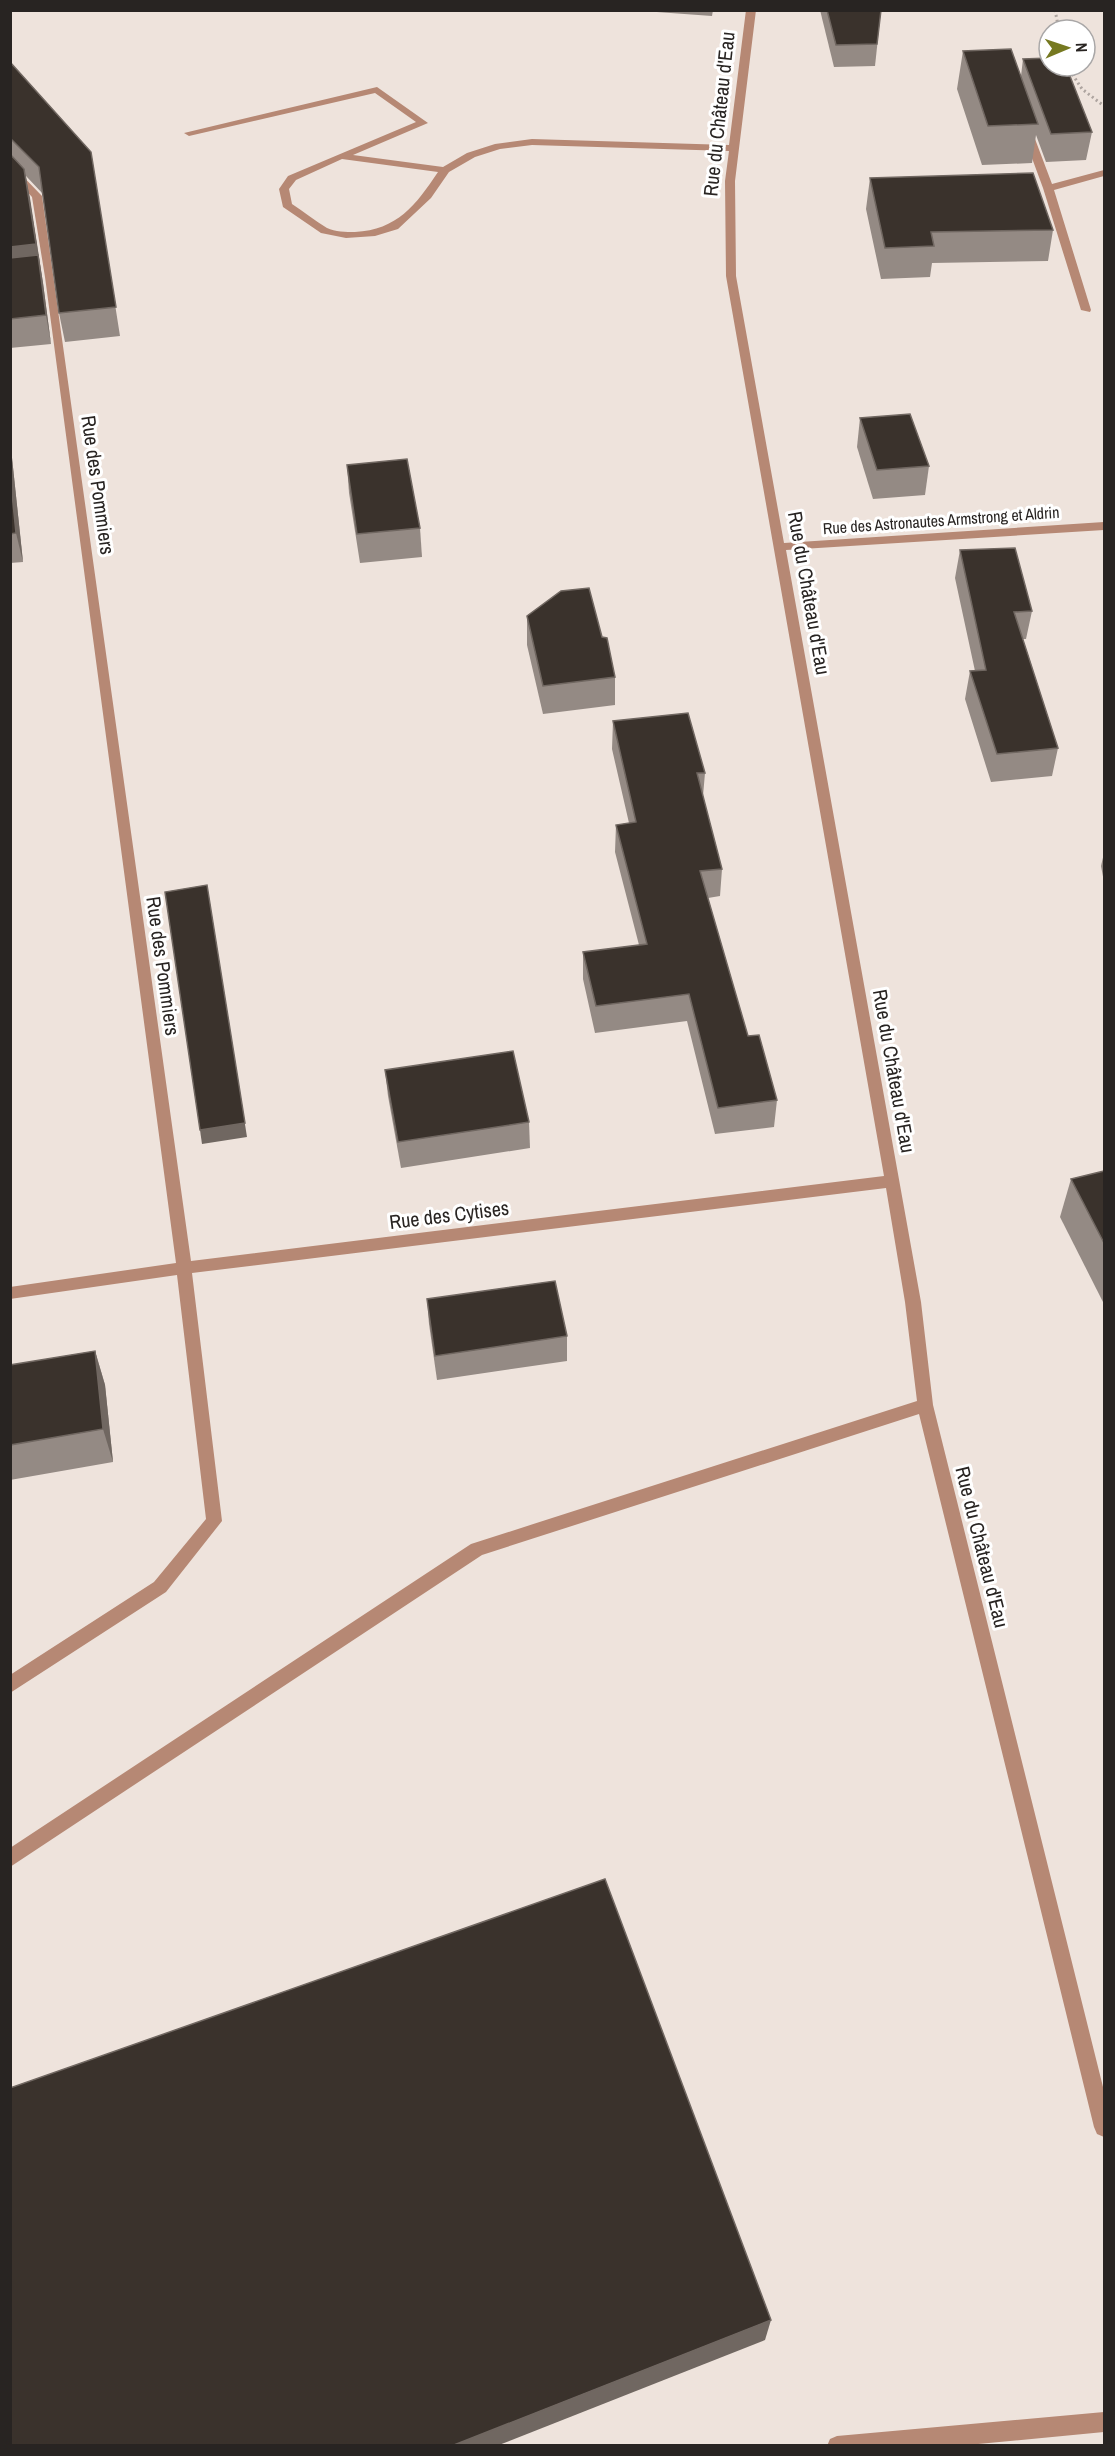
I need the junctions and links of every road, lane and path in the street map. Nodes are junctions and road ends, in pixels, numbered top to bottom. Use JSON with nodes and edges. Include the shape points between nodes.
{"nodes":[{"id":1,"x":751,"y":10,"type":"edge"},
{"id":2,"x":1074,"y":78,"type":"edge"},
{"id":3,"x":1104,"y":106,"type":"edge"},
{"id":4,"x":1024,"y":122,"type":"edge"},
{"id":5,"x":189,"y":133,"type":"dead end"},
{"id":6,"x":734,"y":148,"type":"junction"},
{"id":7,"x":341,"y":156,"type":"junction"},
{"id":8,"x":10,"y":166,"type":"edge"},
{"id":9,"x":445,"y":170,"type":"junction"},
{"id":10,"x":1104,"y":173,"type":"edge"},
{"id":11,"x":1048,"y":188,"type":"junction"},
{"id":12,"x":1086,"y":310,"type":"dead end"},
{"id":13,"x":1104,"y":526,"type":"edge"},
{"id":14,"x":779,"y":547,"type":"junction"},
{"id":15,"x":892,"y":1181,"type":"junction"},
{"id":16,"x":183,"y":1268,"type":"junction"},
{"id":17,"x":10,"y":1293,"type":"edge"},
{"id":18,"x":925,"y":1405,"type":"junction"},
{"id":19,"x":10,"y":1685,"type":"edge"},
{"id":20,"x":10,"y":1859,"type":"edge"},
{"id":21,"x":1104,"y":2127,"type":"edge"},
{"id":22,"x":1104,"y":2422,"type":"edge"},
{"id":23,"x":837,"y":2445,"type":"edge"}],
"edges":[{"from":1,"to":6,"type":"street","name":"Rue du Château d'Eau"},
{"from":2,"to":3,"type":"path","via":[[1096,103]]},
{"from":4,"to":11,"type":"street"},
{"from":5,"to":7,"type":"street","via":[[377,90],[423,123]]},
{"from":6,"to":9,"type":"street","via":[[532,142],[471,155]]},
{"from":6,"to":14,"type":"street","name":"Rue du Château d'Eau","via":[[730,181],[731,276]]},
{"from":7,"to":9,"type":"street"},
{"from":7,"to":9,"type":"street","via":[[292,178],[284,189],[287,205],[325,231],[346,235],[371,234],[394,227],[427,196]]},
{"from":8,"to":16,"type":"street","name":"Rue des Pommiers","via":[[37,196],[45,278]]},
{"from":10,"to":11,"type":"street"},
{"from":11,"to":12,"type":"street"},
{"from":13,"to":14,"type":"street","name":"Rue des Astronautes Armstrong et Aldrin"},
{"from":14,"to":15,"type":"street","name":"Rue du Château d'Eau"},
{"from":15,"to":16,"type":"street","name":"Rue des Cytises"},
{"from":15,"to":18,"type":"street","name":"Rue du Château d'Eau","via":[[913,1302]]},
{"from":16,"to":17,"type":"street","name":"Rue des Cytises"},
{"from":16,"to":19,"type":"street","name":"Rue des Pommiers","via":[[214,1521],[160,1587]]},
{"from":18,"to":20,"type":"street","via":[[477,1549]]},
{"from":18,"to":21,"type":"street","name":"Rue du Château d'Eau"},
{"from":22,"to":23,"type":"street"}]}
